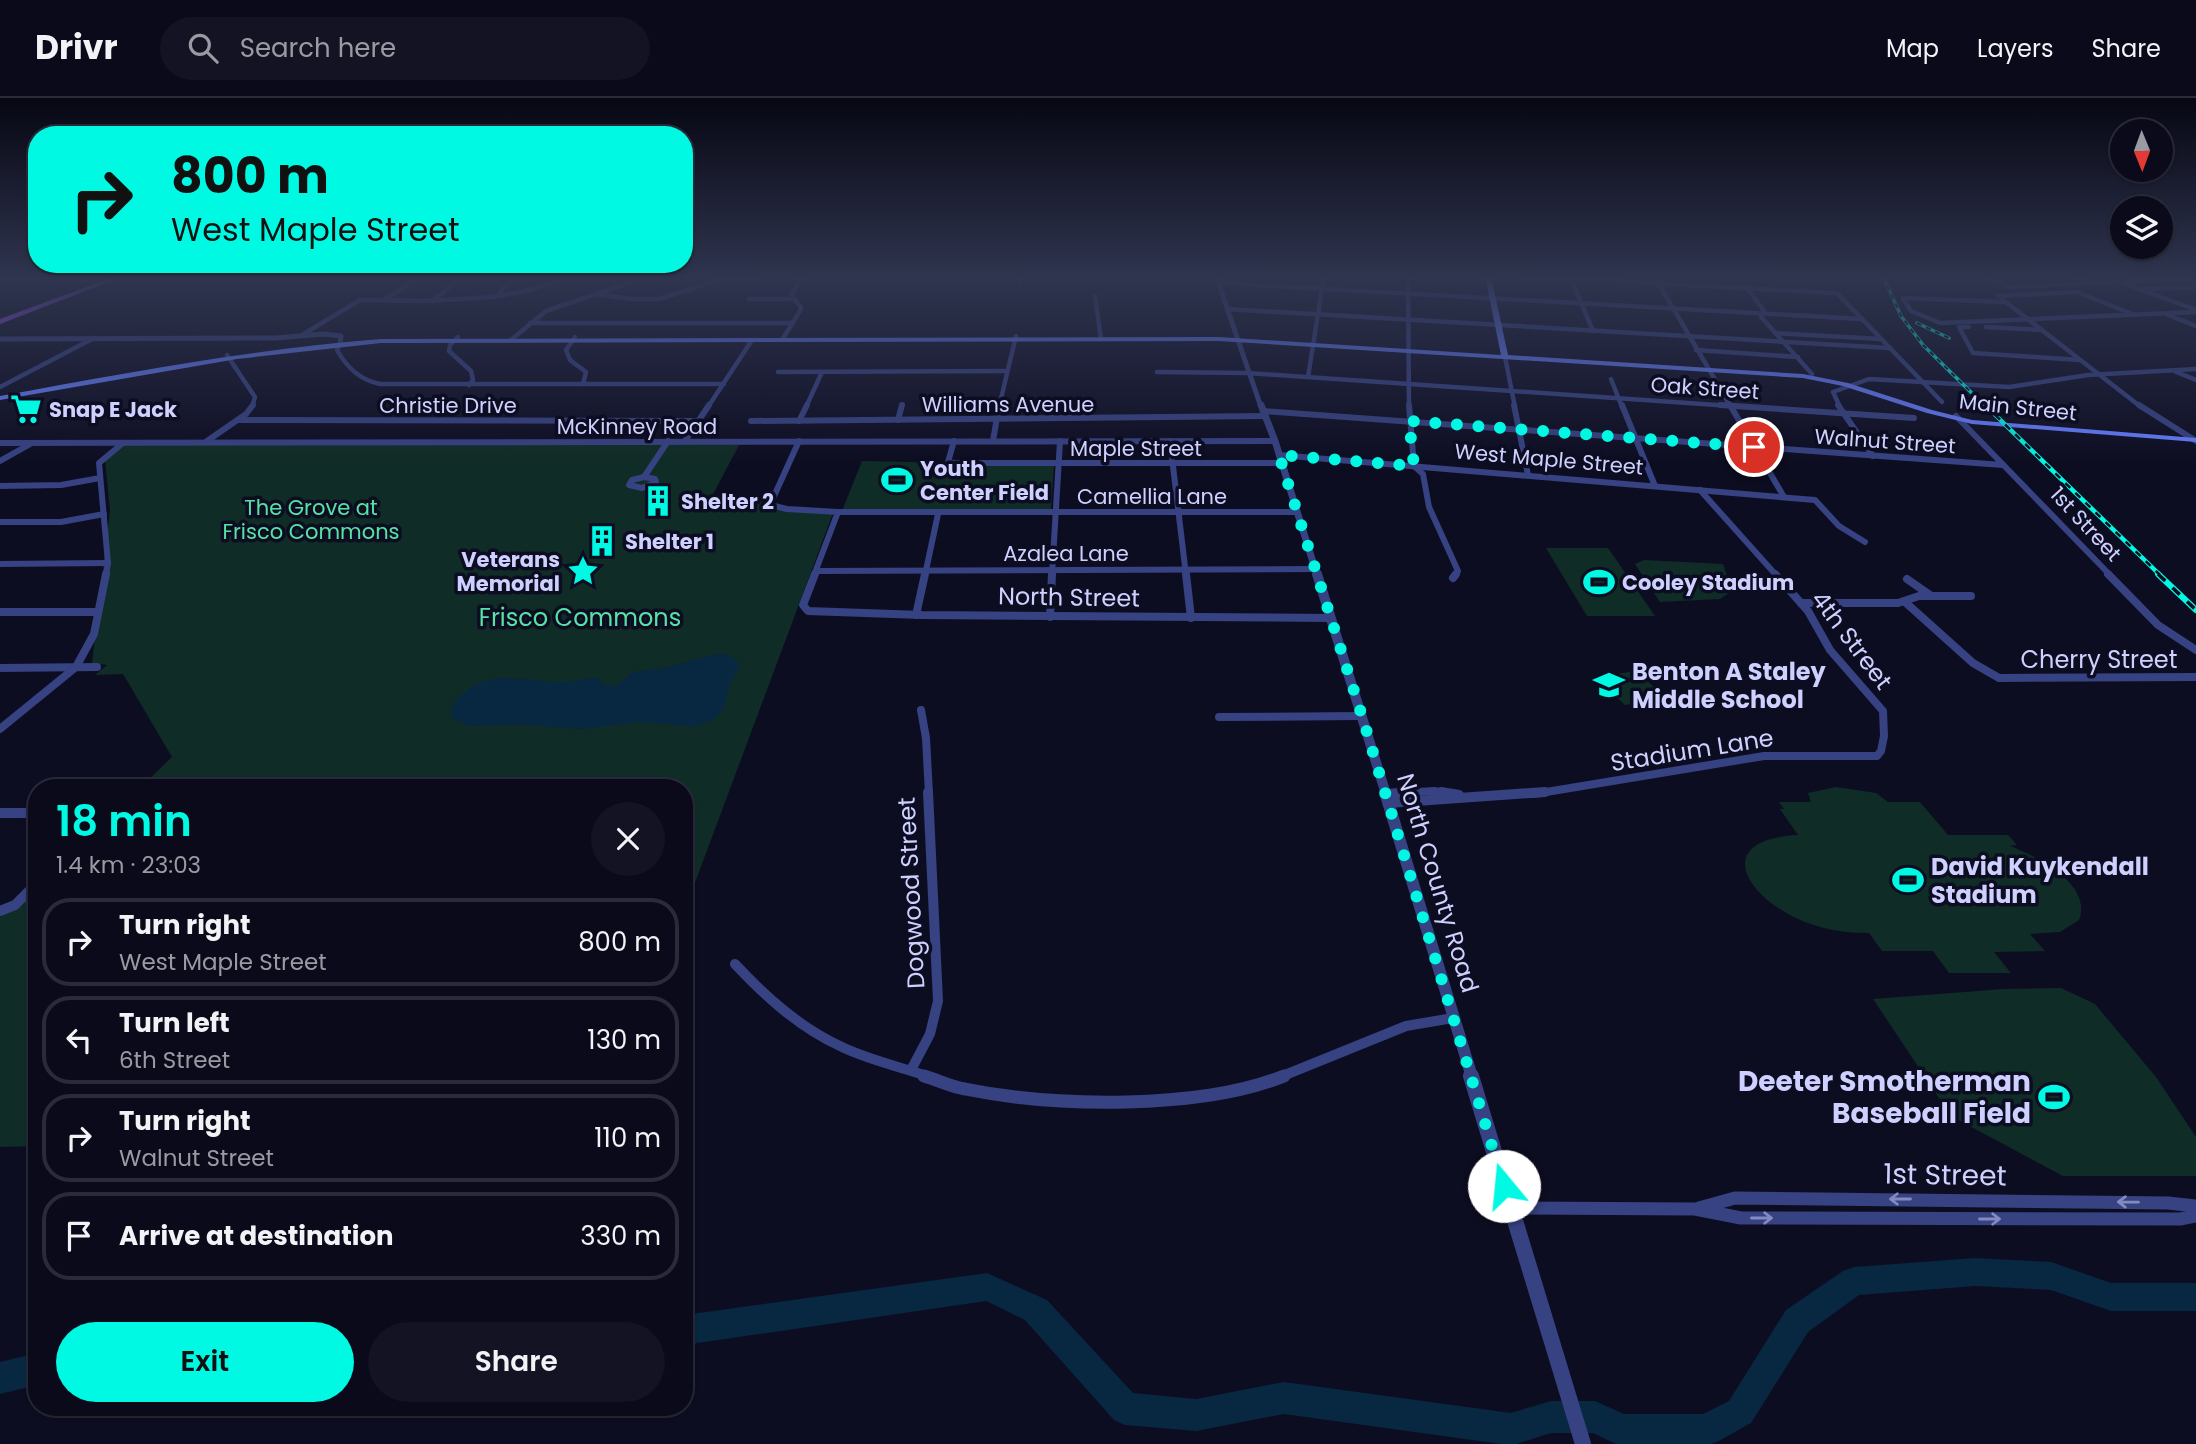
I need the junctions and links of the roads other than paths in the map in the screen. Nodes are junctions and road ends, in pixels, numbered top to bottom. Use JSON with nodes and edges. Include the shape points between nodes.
{"nodes":[{"id":1,"x":457,"y":338,"type":"edge"},
{"id":2,"x":574,"y":338,"type":"edge"},
{"id":3,"x":1016,"y":338,"type":"edge"},
{"id":4,"x":1237,"y":338,"type":"edge"},
{"id":5,"x":0,"y":339,"type":"edge"},
{"id":6,"x":18,"y":339,"type":"edge"},
{"id":7,"x":92,"y":339,"type":"edge"},
{"id":8,"x":341,"y":339,"type":"edge"},
{"id":9,"x":438,"y":339,"type":"edge"},
{"id":10,"x":699,"y":339,"type":"edge"},
{"id":11,"x":770,"y":339,"type":"edge"},
{"id":12,"x":1120,"y":339,"type":"edge"},
{"id":13,"x":1124,"y":339,"type":"joint"},
{"id":14,"x":1133,"y":339,"type":"edge"},
{"id":15,"x":1249,"y":339,"type":"edge"},
{"id":16,"x":1314,"y":339,"type":"edge"},
{"id":17,"x":1409,"y":339,"type":"edge"},
{"id":18,"x":1501,"y":339,"type":"edge"},
{"id":19,"x":1690,"y":339,"type":"edge"},
{"id":20,"x":1723,"y":339,"type":"edge"},
{"id":21,"x":1780,"y":339,"type":"edge"},
{"id":22,"x":1878,"y":339,"type":"edge"},
{"id":23,"x":1881,"y":339,"type":"joint"},
{"id":24,"x":1963,"y":339,"type":"edge"},
{"id":25,"x":2054,"y":339,"type":"edge"},
{"id":26,"x":752,"y":340,"type":"junction"},
{"id":27,"x":1782,"y":342,"type":"junction"},
{"id":28,"x":340,"y":343,"type":"junction"},
{"id":29,"x":1313,"y":343,"type":"junction"},
{"id":30,"x":1890,"y":348,"type":"junction"},
{"id":31,"x":1409,"y":349,"type":"junction"},
{"id":32,"x":1696,"y":350,"type":"junction"},
{"id":33,"x":1505,"y":355,"type":"junction"},
{"id":34,"x":228,"y":357,"type":"junction"},
{"id":35,"x":1798,"y":357,"type":"junction"},
{"id":36,"x":2082,"y":360,"type":"junction"},
{"id":37,"x":2196,"y":368,"type":"edge"},
{"id":38,"x":1707,"y":369,"type":"junction"},
{"id":39,"x":2171,"y":369,"type":"junction"},
{"id":40,"x":778,"y":372,"type":"dead end"},
{"id":41,"x":822,"y":372,"type":"junction"},
{"id":42,"x":1005,"y":372,"type":"junction"},
{"id":43,"x":1157,"y":372,"type":"dead end"},
{"id":44,"x":1248,"y":373,"type":"junction"},
{"id":45,"x":2099,"y":373,"type":"junction"},
{"id":46,"x":1812,"y":374,"type":"junction"},
{"id":47,"x":1308,"y":377,"type":"junction"},
{"id":48,"x":1611,"y":379,"type":"dead end"},
{"id":49,"x":2196,"y":380,"type":"edge"},
{"id":50,"x":1925,"y":383,"type":"junction"},
{"id":51,"x":583,"y":384,"type":"junction"},
{"id":52,"x":724,"y":384,"type":"junction"},
{"id":53,"x":1409,"y":384,"type":"junction"},
{"id":54,"x":1850,"y":384,"type":"junction"},
{"id":55,"x":469,"y":385,"type":"junction"},
{"id":56,"x":0,"y":387,"type":"edge"},
{"id":57,"x":1511,"y":391,"type":"junction"},
{"id":58,"x":0,"y":396,"type":"edge"},
{"id":59,"x":1618,"y":398,"type":"junction"},
{"id":60,"x":1942,"y":401,"type":"dead end"},
{"id":61,"x":902,"y":405,"type":"dead end"},
{"id":62,"x":1730,"y":405,"type":"junction"},
{"id":63,"x":1842,"y":413,"type":"junction"},
{"id":64,"x":1264,"y":414,"type":"junction"},
{"id":65,"x":1914,"y":418,"type":"dead end"},
{"id":66,"x":1958,"y":418,"type":"junction"},
{"id":67,"x":238,"y":420,"type":"junction"},
{"id":68,"x":898,"y":420,"type":"junction"},
{"id":69,"x":996,"y":420,"type":"junction"},
{"id":70,"x":700,"y":421,"type":"junction"},
{"id":71,"x":751,"y":421,"type":"dead end"},
{"id":72,"x":799,"y":421,"type":"junction"},
{"id":73,"x":1409,"y":421,"type":"junction"},
{"id":74,"x":1519,"y":429,"type":"junction"},
{"id":75,"x":1634,"y":438,"type":"junction"},
{"id":76,"x":2194,"y":438,"type":"edge"},
{"id":77,"x":667,"y":441,"type":"junction"},
{"id":78,"x":685,"y":441,"type":"junction"},
{"id":79,"x":799,"y":441,"type":"junction"},
{"id":80,"x":954,"y":441,"type":"junction"},
{"id":81,"x":993,"y":441,"type":"junction"},
{"id":82,"x":1060,"y":441,"type":"junction"},
{"id":83,"x":1170,"y":441,"type":"junction"},
{"id":84,"x":1275,"y":441,"type":"junction"},
{"id":85,"x":33,"y":442,"type":"junction"},
{"id":86,"x":125,"y":442,"type":"junction"},
{"id":87,"x":205,"y":442,"type":"junction"},
{"id":88,"x":0,"y":443,"type":"edge"},
{"id":89,"x":1754,"y":447,"type":"junction"},
{"id":90,"x":1873,"y":456,"type":"junction"},
{"id":91,"x":1280,"y":459,"type":"junction"},
{"id":92,"x":0,"y":461,"type":"edge"},
{"id":93,"x":1059,"y":464,"type":"junction"},
{"id":94,"x":1173,"y":464,"type":"junction"},
{"id":95,"x":2003,"y":465,"type":"junction"},
{"id":96,"x":1414,"y":466,"type":"junction"},
{"id":97,"x":1528,"y":475,"type":"junction"},
{"id":98,"x":644,"y":477,"type":"dead end"},
{"id":99,"x":100,"y":478,"type":"junction"},
{"id":100,"x":0,"y":486,"type":"edge"},
{"id":101,"x":1655,"y":486,"type":"junction"},
{"id":102,"x":1700,"y":490,"type":"junction"},
{"id":103,"x":1784,"y":497,"type":"junction"},
{"id":104,"x":838,"y":512,"type":"junction"},
{"id":105,"x":1297,"y":512,"type":"junction"},
{"id":106,"x":1056,"y":513,"type":"junction"},
{"id":107,"x":104,"y":514,"type":"junction"},
{"id":108,"x":938,"y":514,"type":"junction"},
{"id":109,"x":1179,"y":514,"type":"junction"},
{"id":110,"x":0,"y":523,"type":"edge"},
{"id":111,"x":1865,"y":542,"type":"dead end"},
{"id":112,"x":108,"y":563,"type":"junction"},
{"id":113,"x":0,"y":564,"type":"edge"},
{"id":114,"x":1315,"y":569,"type":"junction"},
{"id":115,"x":1052,"y":570,"type":"junction"},
{"id":116,"x":1185,"y":570,"type":"junction"},
{"id":117,"x":817,"y":571,"type":"junction"},
{"id":118,"x":926,"y":571,"type":"junction"},
{"id":119,"x":1453,"y":578,"type":"dead end"},
{"id":120,"x":1907,"y":579,"type":"dead end"},
{"id":121,"x":1931,"y":596,"type":"junction"},
{"id":122,"x":1971,"y":596,"type":"dead end"},
{"id":123,"x":1905,"y":602,"type":"junction"},
{"id":124,"x":1801,"y":603,"type":"junction"},
{"id":125,"x":808,"y":611,"type":"joint"},
{"id":126,"x":0,"y":612,"type":"edge"},
{"id":127,"x":98,"y":612,"type":"junction"},
{"id":128,"x":916,"y":615,"type":"junction"},
{"id":129,"x":1050,"y":617,"type":"junction"},
{"id":130,"x":1191,"y":618,"type":"junction"},
{"id":131,"x":1330,"y":618,"type":"junction"},
{"id":132,"x":2196,"y":650,"type":"edge"},
{"id":133,"x":76,"y":667,"type":"junction"},
{"id":134,"x":97,"y":667,"type":"dead end"},
{"id":135,"x":0,"y":668,"type":"edge"},
{"id":136,"x":2196,"y":677,"type":"edge"},
{"id":137,"x":921,"y":710,"type":"dead end"},
{"id":138,"x":1362,"y":716,"type":"junction"},
{"id":139,"x":1219,"y":717,"type":"dead end"},
{"id":140,"x":1885,"y":723,"type":"joint"},
{"id":141,"x":0,"y":729,"type":"edge"},
{"id":142,"x":1387,"y":798,"type":"junction"},
{"id":143,"x":0,"y":813,"type":"edge"},
{"id":144,"x":28,"y":813,"type":"edge"},
{"id":145,"x":28,"y":892,"type":"edge"},
{"id":146,"x":3,"y":910,"type":"edge"},
{"id":147,"x":735,"y":964,"type":"dead end"},
{"id":148,"x":1453,"y":1018,"type":"junction"},
{"id":149,"x":911,"y":1070,"type":"junction"},
{"id":150,"x":1933,"y":1199,"type":"junction"},
{"id":151,"x":2196,"y":1206,"type":"edge"},
{"id":152,"x":1510,"y":1208,"type":"junction"},
{"id":153,"x":1695,"y":1209,"type":"junction"},
{"id":154,"x":2196,"y":1216,"type":"edge"},
{"id":155,"x":1946,"y":1219,"type":"junction"},
{"id":156,"x":1583,"y":1444,"type":"edge"}],
"edges":[{"from":1,"to":55,"type":"street","via":[[449,351],[471,371]]},
{"from":2,"to":51,"type":"street","via":[[566,355],[586,372]]},
{"from":3,"to":42,"type":"street"},
{"from":4,"to":44,"type":"street","name":"North County Road"},
{"from":5,"to":6,"type":"street"},
{"from":7,"to":56,"type":"street"},
{"from":8,"to":28,"type":"street"},
{"from":9,"to":28,"type":"main road","name":"Main Street"},
{"from":10,"to":26,"type":"main road","name":"Main Street"},
{"from":11,"to":26,"type":"main road","name":"Main Street"},
{"from":12,"to":13,"type":"main road","name":"Main Street"},
{"from":13,"to":14,"type":"main road","name":"Main Street"},
{"from":15,"to":29,"type":"main road","name":"Main Street"},
{"from":16,"to":29,"type":"street"},
{"from":17,"to":31,"type":"street"},
{"from":18,"to":33,"type":"main road"},
{"from":19,"to":32,"type":"street"},
{"from":20,"to":27,"type":"street"},
{"from":21,"to":27,"type":"street"},
{"from":22,"to":23,"type":"street"},
{"from":23,"to":30,"type":"street"},
{"from":24,"to":36,"type":"street","via":[[1973,353]]},
{"from":25,"to":36,"type":"street"},
{"from":26,"to":52,"type":"street"},
{"from":27,"to":30,"type":"street"},
{"from":27,"to":35,"type":"street"},
{"from":28,"to":34,"type":"main road","name":"Main Street"},
{"from":28,"to":55,"type":"street","via":[[338,354],[369,383]]},
{"from":29,"to":31,"type":"main road","name":"Main Street"},
{"from":29,"to":47,"type":"street"},
{"from":30,"to":50,"type":"street"},
{"from":31,"to":33,"type":"main road","name":"Main Street"},
{"from":31,"to":53,"type":"street"},
{"from":32,"to":35,"type":"street"},
{"from":32,"to":38,"type":"street"},
{"from":33,"to":38,"type":"main road","name":"Main Street"},
{"from":33,"to":57,"type":"street"},
{"from":34,"to":58,"type":"main road","name":"Main Street"},
{"from":34,"to":67,"type":"street","via":[[255,397],[253,408]]},
{"from":35,"to":46,"type":"street"},
{"from":36,"to":45,"type":"street"},
{"from":37,"to":39,"type":"street"},
{"from":38,"to":46,"type":"main road","name":"Main Street"},
{"from":38,"to":54,"type":"main road","name":"Main Street"},
{"from":38,"to":62,"type":"street"},
{"from":39,"to":45,"type":"street"},
{"from":39,"to":49,"type":"street"},
{"from":40,"to":41,"type":"street"},
{"from":41,"to":42,"type":"street"},
{"from":41,"to":72,"type":"street"},
{"from":42,"to":69,"type":"street"},
{"from":43,"to":44,"type":"street","name":"Oak Street"},
{"from":44,"to":47,"type":"street","name":"Oak Street"},
{"from":44,"to":64,"type":"street","name":"North County Road"},
{"from":45,"to":50,"type":"street","via":[[2020,387]]},
{"from":45,"to":76,"type":"street","via":[[2144,409]]},
{"from":46,"to":54,"type":"main road","name":"Main Street"},
{"from":47,"to":53,"type":"street","name":"Oak Street"},
{"from":48,"to":59,"type":"street"},
{"from":50,"to":54,"type":"street","via":[[1872,379]]},
{"from":50,"to":60,"type":"street"},
{"from":51,"to":52,"type":"street"},
{"from":51,"to":55,"type":"street"},
{"from":52,"to":70,"type":"street"},
{"from":53,"to":57,"type":"street","name":"Oak Street"},
{"from":53,"to":73,"type":"street"},
{"from":54,"to":63,"type":"street","via":[[1833,392]]},
{"from":54,"to":66,"type":"main road","name":"Main Street"},
{"from":57,"to":59,"type":"street","name":"Oak Street"},
{"from":57,"to":74,"type":"street"},
{"from":59,"to":62,"type":"street","name":"Oak Street"},
{"from":59,"to":75,"type":"street"},
{"from":61,"to":68,"type":"street"},
{"from":62,"to":63,"type":"street","name":"Oak Street"},
{"from":62,"to":89,"type":"street"},
{"from":63,"to":65,"type":"street","name":"Oak Street"},
{"from":63,"to":90,"type":"street"},
{"from":64,"to":69,"type":"street","name":"Williams Avenue"},
{"from":64,"to":73,"type":"street","name":"Walnut Street"},
{"from":64,"to":84,"type":"street","name":"North County Road"},
{"from":66,"to":76,"type":"main road","name":"Main Street","via":[[2007,427]]},
{"from":66,"to":95,"type":"street","name":"1st Street"},
{"from":67,"to":70,"type":"street","name":"Christie Drive"},
{"from":67,"to":87,"type":"street"},
{"from":68,"to":69,"type":"street","name":"Williams Avenue"},
{"from":68,"to":72,"type":"street","name":"Williams Avenue"},
{"from":69,"to":81,"type":"street"},
{"from":70,"to":78,"type":"street"},
{"from":71,"to":72,"type":"street","name":"Williams Avenue"},
{"from":73,"to":74,"type":"street","name":"Walnut Street"},
{"from":73,"to":96,"type":"street"},
{"from":74,"to":75,"type":"street","name":"Walnut Street"},
{"from":74,"to":97,"type":"street"},
{"from":75,"to":89,"type":"street","name":"Walnut Street"},
{"from":75,"to":101,"type":"street"},
{"from":77,"to":78,"type":"street","name":"McKinney Road"},
{"from":77,"to":87,"type":"street","name":"McKinney Road"},
{"from":77,"to":98,"type":"street"},
{"from":78,"to":79,"type":"street","name":"McKinney Road"},
{"from":79,"to":80,"type":"street","name":"McKinney Road"},
{"from":79,"to":104,"type":"street","name":"Camellia Lane","via":[[770,505]]},
{"from":80,"to":81,"type":"street","name":"McKinney Road"},
{"from":80,"to":93,"type":"street","name":"Maple Street","via":[[948,462]]},
{"from":81,"to":82,"type":"street","name":"McKinney Road"},
{"from":82,"to":83,"type":"street","name":"McKinney Road"},
{"from":82,"to":93,"type":"street"},
{"from":83,"to":84,"type":"street","name":"McKinney Road"},
{"from":83,"to":94,"type":"street"},
{"from":84,"to":91,"type":"street","name":"North County Road"},
{"from":85,"to":86,"type":"street","name":"McKinney Road"},
{"from":85,"to":88,"type":"street","name":"McKinney Road"},
{"from":85,"to":92,"type":"street"},
{"from":86,"to":87,"type":"street","name":"McKinney Road"},
{"from":86,"to":99,"type":"street","via":[[100,460]]},
{"from":89,"to":90,"type":"street","name":"Walnut Street"},
{"from":89,"to":103,"type":"street"},
{"from":90,"to":95,"type":"street","name":"Walnut Street"},
{"from":91,"to":94,"type":"street","name":"Maple Street"},
{"from":91,"to":96,"type":"street","name":"West Maple Street"},
{"from":91,"to":105,"type":"street","name":"North County Road"},
{"from":93,"to":94,"type":"street","name":"Maple Street"},
{"from":93,"to":106,"type":"street"},
{"from":94,"to":109,"type":"street"},
{"from":95,"to":132,"type":"street","name":"1st Street","via":[[2158,625]]},
{"from":96,"to":97,"type":"street","name":"West Maple Street"},
{"from":96,"to":119,"type":"street","via":[[1423,474],[1429,507],[1456,566]]},
{"from":97,"to":101,"type":"street","name":"West Maple Street"},
{"from":99,"to":100,"type":"street","via":[[61,485]]},
{"from":99,"to":107,"type":"street"},
{"from":101,"to":102,"type":"street","name":"West Maple Street"},
{"from":102,"to":103,"type":"street","name":"West Maple Street"},
{"from":102,"to":124,"type":"street","name":"4th Street"},
{"from":103,"to":111,"type":"street","name":"West Maple Street","via":[[1815,500],[1839,526]]},
{"from":104,"to":108,"type":"street","name":"Camellia Lane"},
{"from":104,"to":117,"type":"street"},
{"from":105,"to":109,"type":"street","name":"Camellia Lane"},
{"from":105,"to":114,"type":"street","name":"North County Road"},
{"from":106,"to":108,"type":"street","name":"Camellia Lane"},
{"from":106,"to":109,"type":"street","name":"Camellia Lane"},
{"from":106,"to":115,"type":"street"},
{"from":107,"to":110,"type":"street","via":[[61,522]]},
{"from":107,"to":112,"type":"street"},
{"from":108,"to":118,"type":"street"},
{"from":109,"to":116,"type":"street"},
{"from":112,"to":113,"type":"street"},
{"from":112,"to":127,"type":"street"},
{"from":114,"to":116,"type":"street","name":"Azalea Lane"},
{"from":114,"to":131,"type":"street","name":"North County Road"},
{"from":115,"to":116,"type":"street","name":"Azalea Lane"},
{"from":115,"to":118,"type":"street","name":"Azalea Lane"},
{"from":115,"to":129,"type":"street"},
{"from":116,"to":130,"type":"street"},
{"from":117,"to":118,"type":"street","name":"Azalea Lane"},
{"from":117,"to":125,"type":"street","via":[[804,599]]},
{"from":118,"to":128,"type":"street"},
{"from":120,"to":121,"type":"street"},
{"from":121,"to":122,"type":"street"},
{"from":121,"to":123,"type":"street"},
{"from":123,"to":124,"type":"street"},
{"from":123,"to":136,"type":"street","name":"Cherry Street","via":[[1982,670],[1999,678]]},
{"from":124,"to":140,"type":"street","name":"4th Street","via":[[1830,650],[1883,711]]},
{"from":125,"to":128,"type":"street","name":"North Street"},
{"from":126,"to":127,"type":"street"},
{"from":127,"to":133,"type":"street","via":[[94,634]]},
{"from":128,"to":129,"type":"street","name":"North Street"},
{"from":129,"to":130,"type":"street","name":"North Street"},
{"from":130,"to":131,"type":"street","name":"North Street"},
{"from":131,"to":138,"type":"street","name":"North County Road"},
{"from":133,"to":134,"type":"street"},
{"from":133,"to":135,"type":"street"},
{"from":133,"to":141,"type":"street"},
{"from":137,"to":149,"type":"street","name":"Dogwood Street","via":[[938,1001],[930,1034]]},
{"from":138,"to":139,"type":"street"},
{"from":138,"to":142,"type":"street","name":"North County Road"},
{"from":140,"to":142,"type":"street","name":"Stadium Lane","via":[[1877,756],[1764,757],[1534,794]]},
{"from":142,"to":148,"type":"street","name":"North County Road"},
{"from":143,"to":144,"type":"street"},
{"from":145,"to":146,"type":"street"},
{"from":147,"to":149,"type":"street","via":[[783,1011],[828,1041]]},
{"from":148,"to":149,"type":"street","via":[[1406,1026],[1262,1085],[1205,1095],[1082,1101],[1019,1097],[963,1089]]},
{"from":148,"to":152,"type":"street","name":"North County Road"},
{"from":151,"to":150,"type":"street","name":"1st Street","one_way":true},
{"from":150,"to":153,"type":"street","name":"1st Street","one_way":true,"via":[[1735,1198]]},
{"from":150,"to":155,"type":"street"},
{"from":152,"to":153,"type":"street","name":"1st Street"},
{"from":152,"to":156,"type":"street","name":"North County Road"},
{"from":153,"to":155,"type":"street","name":"1st Street","one_way":true,"via":[[1741,1218]]},
{"from":155,"to":154,"type":"street","name":"1st Street","one_way":true}]}
